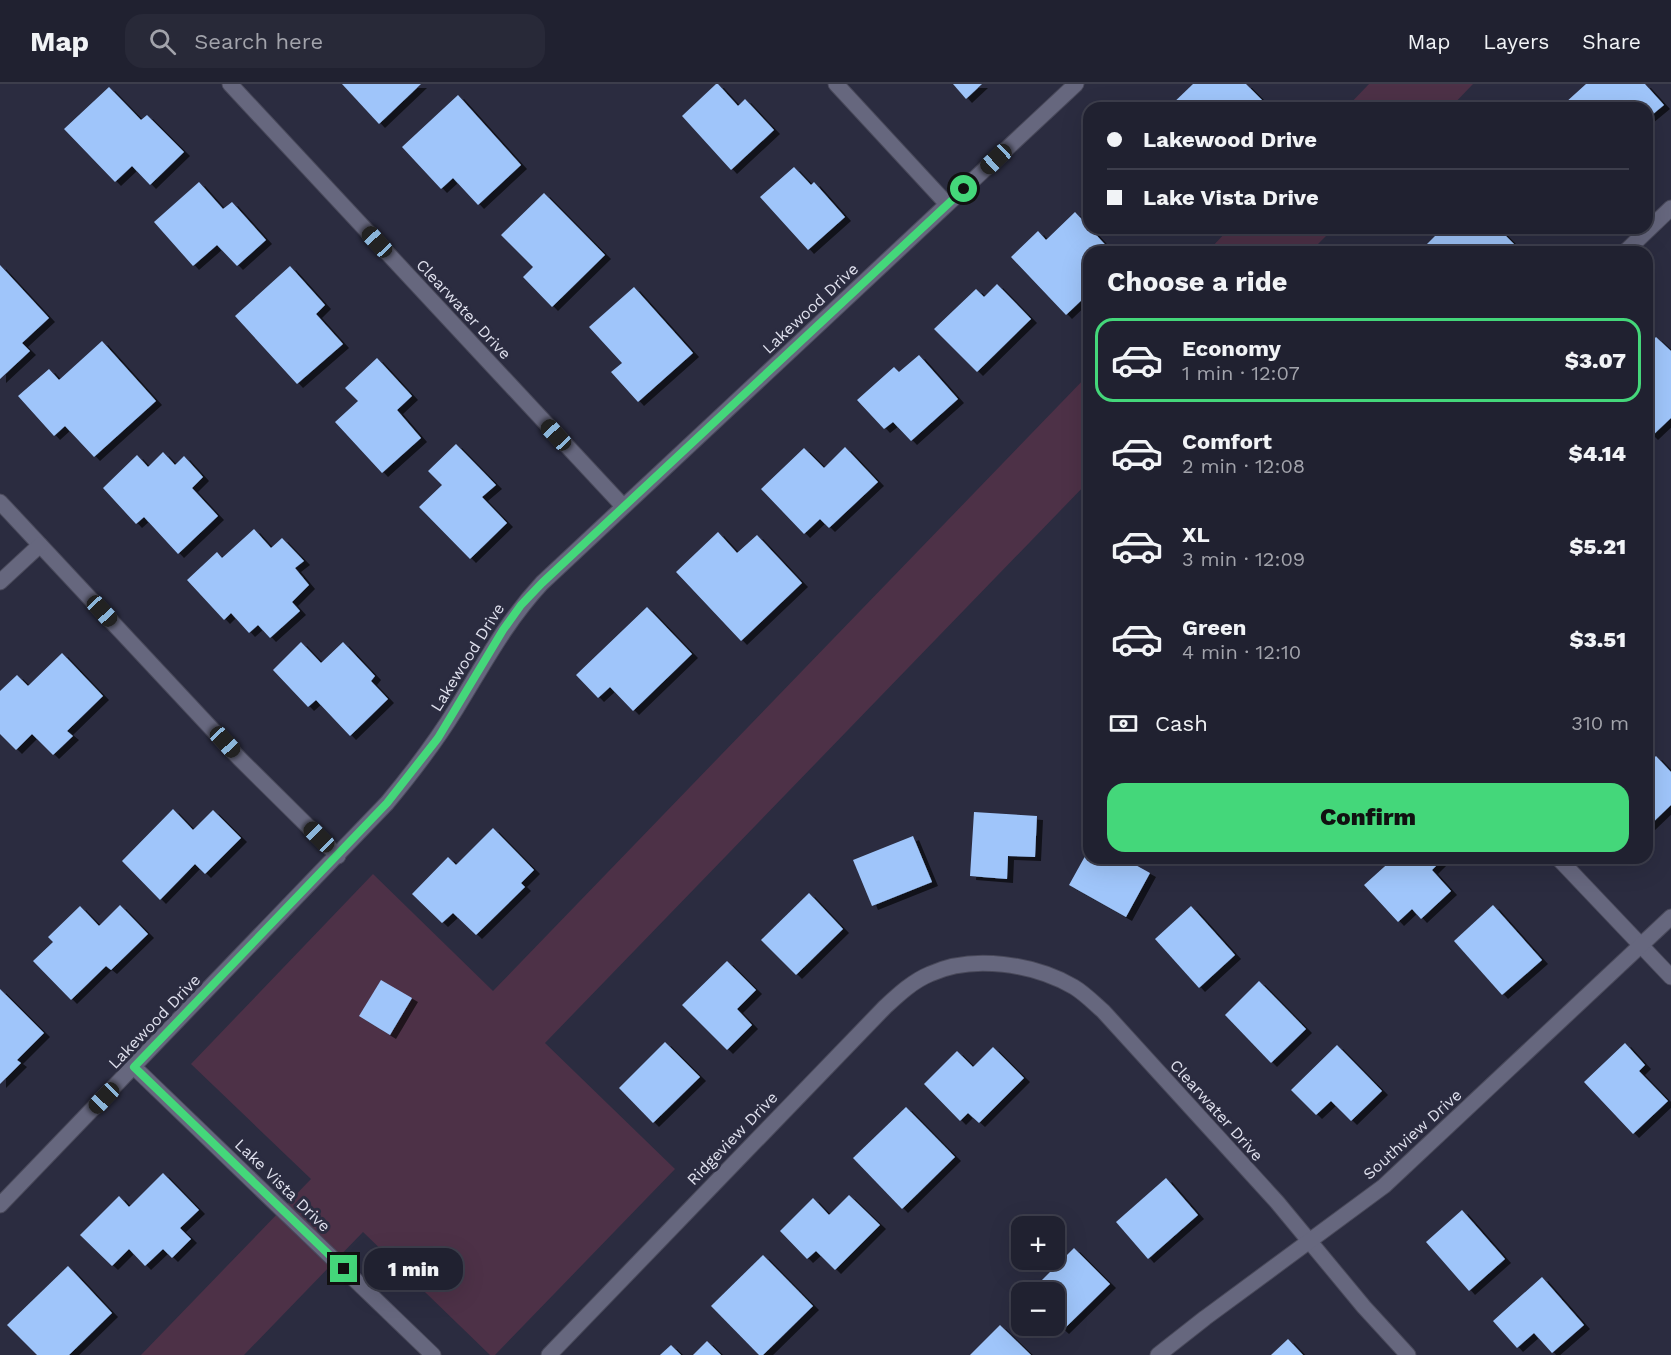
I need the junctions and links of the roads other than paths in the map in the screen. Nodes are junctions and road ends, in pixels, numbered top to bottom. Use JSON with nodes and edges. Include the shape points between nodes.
{"nodes":[{"id":1,"x":230,"y":84,"type":"edge"},
{"id":2,"x":836,"y":84,"type":"edge"},
{"id":3,"x":1076,"y":84,"type":"edge"},
{"id":4,"x":947,"y":204,"type":"junction"},
{"id":5,"x":1671,"y":208,"type":"edge"},
{"id":6,"x":1653,"y":225,"type":"edge"},
{"id":7,"x":1644,"y":234,"type":"edge"},
{"id":8,"x":1631,"y":246,"type":"edge"},
{"id":9,"x":0,"y":502,"type":"edge"},
{"id":10,"x":623,"y":506,"type":"junction"},
{"id":11,"x":40,"y":545,"type":"junction"},
{"id":12,"x":0,"y":582,"type":"edge"},
{"id":13,"x":338,"y":856,"type":"junction"},
{"id":14,"x":1564,"y":864,"type":"edge"},
{"id":15,"x":1671,"y":917,"type":"edge"},
{"id":16,"x":1641,"y":946,"type":"junction"},
{"id":17,"x":956,"y":965,"type":"joint"},
{"id":18,"x":1671,"y":978,"type":"edge"},
{"id":19,"x":134,"y":1067,"type":"junction"},
{"id":20,"x":0,"y":1205,"type":"edge"},
{"id":21,"x":1310,"y":1241,"type":"junction"},
{"id":22,"x":433,"y":1355,"type":"edge"},
{"id":23,"x":549,"y":1355,"type":"edge"},
{"id":24,"x":1158,"y":1355,"type":"edge"},
{"id":25,"x":1408,"y":1355,"type":"edge"}],
"edges":[{"from":1,"to":10,"type":"street","name":"Clearwater Drive"},
{"from":2,"to":4,"type":"street"},
{"from":3,"to":4,"type":"street","name":"Lakewood Drive"},
{"from":4,"to":10,"type":"street","name":"Lakewood Drive"},
{"from":5,"to":6,"type":"street"},
{"from":7,"to":8,"type":"street"},
{"from":9,"to":11,"type":"street"},
{"from":10,"to":13,"type":"street","name":"Lakewood Drive","via":[[521,605],[438,738],[387,803]]},
{"from":11,"to":12,"type":"street"},
{"from":11,"to":13,"type":"street","via":[[240,759]]},
{"from":13,"to":19,"type":"street","name":"Lakewood Drive"},
{"from":14,"to":16,"type":"street"},
{"from":15,"to":16,"type":"street","name":"Southview Drive"},
{"from":16,"to":18,"type":"street"},
{"from":16,"to":21,"type":"street","name":"Southview Drive","via":[[1410,1164]]},
{"from":17,"to":21,"type":"street","name":"Clearwater Drive","via":[[1019,967],[1076,988],[1103,1011]]},
{"from":17,"to":23,"type":"street","name":"Ridgeview Drive","via":[[907,987],[885,1006]]},
{"from":19,"to":20,"type":"street","name":"Lakewood Drive"},
{"from":19,"to":22,"type":"street","name":"Lake Vista Drive"},
{"from":21,"to":24,"type":"street","name":"Southview Drive"},
{"from":21,"to":25,"type":"street","name":"Clearwater Drive"}]}
